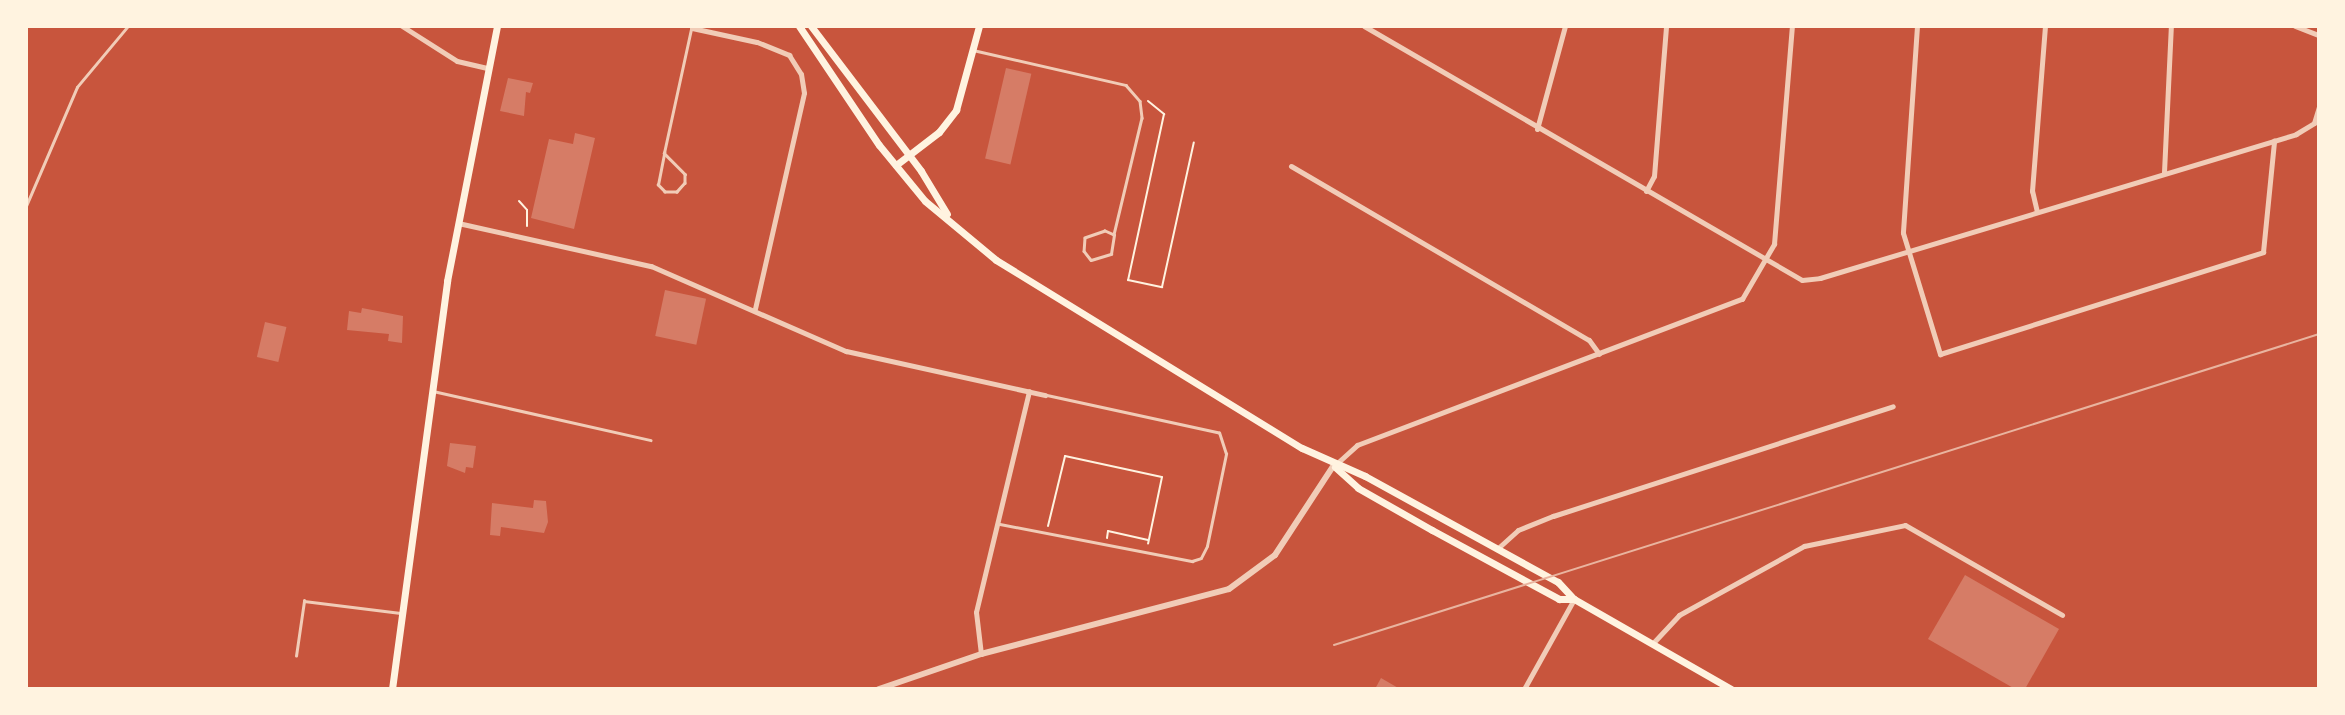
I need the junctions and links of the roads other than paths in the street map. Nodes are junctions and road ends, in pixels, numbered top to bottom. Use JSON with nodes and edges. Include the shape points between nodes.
{"nodes":[{"id":1,"x":128,"y":26,"type":"edge"},
{"id":2,"x":402,"y":26,"type":"edge"},
{"id":3,"x":497,"y":26,"type":"edge"},
{"id":4,"x":720,"y":26,"type":"edge"},
{"id":5,"x":799,"y":26,"type":"edge"},
{"id":6,"x":811,"y":26,"type":"edge"},
{"id":7,"x":979,"y":26,"type":"edge"},
{"id":8,"x":1364,"y":26,"type":"edge"},
{"id":9,"x":1565,"y":26,"type":"edge"},
{"id":10,"x":1666,"y":26,"type":"edge"},
{"id":11,"x":1792,"y":26,"type":"edge"},
{"id":12,"x":1917,"y":26,"type":"edge"},
{"id":13,"x":2045,"y":26,"type":"edge"},
{"id":14,"x":2171,"y":26,"type":"edge"},
{"id":15,"x":2295,"y":26,"type":"edge"},
{"id":16,"x":692,"y":27,"type":"edge"},
{"id":17,"x":719,"y":34,"type":"junction"},
{"id":18,"x":2319,"y":35,"type":"edge"},
{"id":19,"x":973,"y":50,"type":"junction"},
{"id":20,"x":488,"y":68,"type":"junction"},
{"id":21,"x":2319,"y":107,"type":"edge"},
{"id":22,"x":1537,"y":129,"type":"junction"},
{"id":23,"x":2274,"y":141,"type":"junction"},
{"id":24,"x":664,"y":153,"type":"junction"},
{"id":25,"x":909,"y":156,"type":"junction"},
{"id":26,"x":896,"y":165,"type":"junction"},
{"id":27,"x":1291,"y":166,"type":"dead end"},
{"id":28,"x":2164,"y":172,"type":"junction"},
{"id":29,"x":1646,"y":191,"type":"junction"},
{"id":30,"x":26,"y":206,"type":"edge"},
{"id":31,"x":2037,"y":212,"type":"junction"},
{"id":32,"x":949,"y":218,"type":"junction"},
{"id":33,"x":457,"y":223,"type":"junction"},
{"id":34,"x":1114,"y":235,"type":"junction"},
{"id":35,"x":1909,"y":250,"type":"junction"},
{"id":36,"x":1765,"y":258,"type":"junction"},
{"id":37,"x":755,"y":308,"type":"junction"},
{"id":38,"x":1599,"y":354,"type":"junction"},
{"id":39,"x":433,"y":391,"type":"junction"},
{"id":40,"x":1029,"y":391,"type":"junction"},
{"id":41,"x":1045,"y":395,"type":"joint"},
{"id":42,"x":1893,"y":406,"type":"dead end"},
{"id":43,"x":651,"y":440,"type":"dead end"},
{"id":44,"x":1334,"y":466,"type":"junction"},
{"id":45,"x":1000,"y":524,"type":"junction"},
{"id":46,"x":1497,"y":549,"type":"junction"},
{"id":47,"x":1574,"y":599,"type":"junction"},
{"id":48,"x":404,"y":614,"type":"junction"},
{"id":49,"x":2062,"y":615,"type":"dead end"},
{"id":50,"x":1653,"y":643,"type":"junction"},
{"id":51,"x":981,"y":654,"type":"junction"},
{"id":52,"x":296,"y":656,"type":"dead end"},
{"id":53,"x":392,"y":689,"type":"edge"},
{"id":54,"x":879,"y":689,"type":"edge"},
{"id":55,"x":1524,"y":689,"type":"edge"},
{"id":56,"x":1731,"y":689,"type":"edge"}],
"edges":[{"from":1,"to":30,"type":"lane","via":[[77,87]]},
{"from":2,"to":20,"type":"street","via":[[457,61]]},
{"from":3,"to":20,"type":"main road"},
{"from":4,"to":17,"type":"street"},
{"from":5,"to":26,"type":"main road"},
{"from":6,"to":25,"type":"main road"},
{"from":7,"to":19,"type":"main road"},
{"from":8,"to":22,"type":"street"},
{"from":9,"to":22,"type":"street"},
{"from":10,"to":29,"type":"street","via":[[1654,176]]},
{"from":11,"to":36,"type":"street","via":[[1774,244]]},
{"from":12,"to":35,"type":"street","via":[[1903,233]]},
{"from":13,"to":31,"type":"street","via":[[2032,191]]},
{"from":14,"to":28,"type":"street"},
{"from":15,"to":18,"type":"street"},
{"from":16,"to":17,"type":"street"},
{"from":16,"to":24,"type":"lane"},
{"from":17,"to":37,"type":"street","via":[[789,55],[801,74],[804,93]]},
{"from":19,"to":25,"type":"main road","via":[[956,110],[939,132]]},
{"from":19,"to":34,"type":"lane","via":[[1126,85],[1140,101],[1142,118]]},
{"from":20,"to":33,"type":"main road"},
{"from":21,"to":23,"type":"street","via":[[2314,123]]},
{"from":22,"to":29,"type":"street"},
{"from":23,"to":28,"type":"street"},
{"from":23,"to":35,"type":"street","via":[[2263,252],[1940,354]]},
{"from":24,"to":24,"type":"lane","via":[[658,185],[665,192],[677,192],[685,183],[685,174]]},
{"from":25,"to":26,"type":"main road"},
{"from":25,"to":32,"type":"main road"},
{"from":26,"to":32,"type":"main road","via":[[925,201]]},
{"from":27,"to":38,"type":"street","via":[[1589,340]]},
{"from":28,"to":31,"type":"street"},
{"from":29,"to":36,"type":"street"},
{"from":31,"to":35,"type":"street"},
{"from":32,"to":44,"type":"main road","via":[[996,260]]},
{"from":33,"to":37,"type":"street","via":[[651,266]]},
{"from":33,"to":39,"type":"main road"},
{"from":34,"to":34,"type":"lane","via":[[1094,233],[1084,238],[1084,251],[1091,260],[1102,260],[1111,254]]},
{"from":35,"to":36,"type":"street","via":[[1820,278],[1802,279]]},
{"from":36,"to":38,"type":"street","via":[[1736,305]]},
{"from":37,"to":40,"type":"street","via":[[846,351]]},
{"from":38,"to":44,"type":"street","via":[[1357,445]]},
{"from":39,"to":43,"type":"lane"},
{"from":39,"to":48,"type":"main road"},
{"from":40,"to":41,"type":"street"},
{"from":40,"to":45,"type":"street"},
{"from":41,"to":45,"type":"lane","via":[[1223,437],[1226,454],[1201,558],[1105,547]]},
{"from":42,"to":46,"type":"street","via":[[1553,516],[1518,530]]},
{"from":44,"to":46,"type":"main road","via":[[1365,475]]},
{"from":44,"to":47,"type":"main road","via":[[1358,488],[1476,555],[1559,599]]},
{"from":44,"to":51,"type":"street","via":[[1280,549],[1242,582],[1216,594]]},
{"from":45,"to":51,"type":"street","via":[[976,612]]},
{"from":46,"to":47,"type":"main road","via":[[1558,582]]},
{"from":47,"to":50,"type":"main road"},
{"from":47,"to":55,"type":"street"},
{"from":48,"to":52,"type":"lane","via":[[304,601]]},
{"from":48,"to":53,"type":"main road"},
{"from":49,"to":50,"type":"street","via":[[1905,525],[1804,546],[1679,615]]},
{"from":50,"to":56,"type":"main road"},
{"from":51,"to":54,"type":"street"}]}
